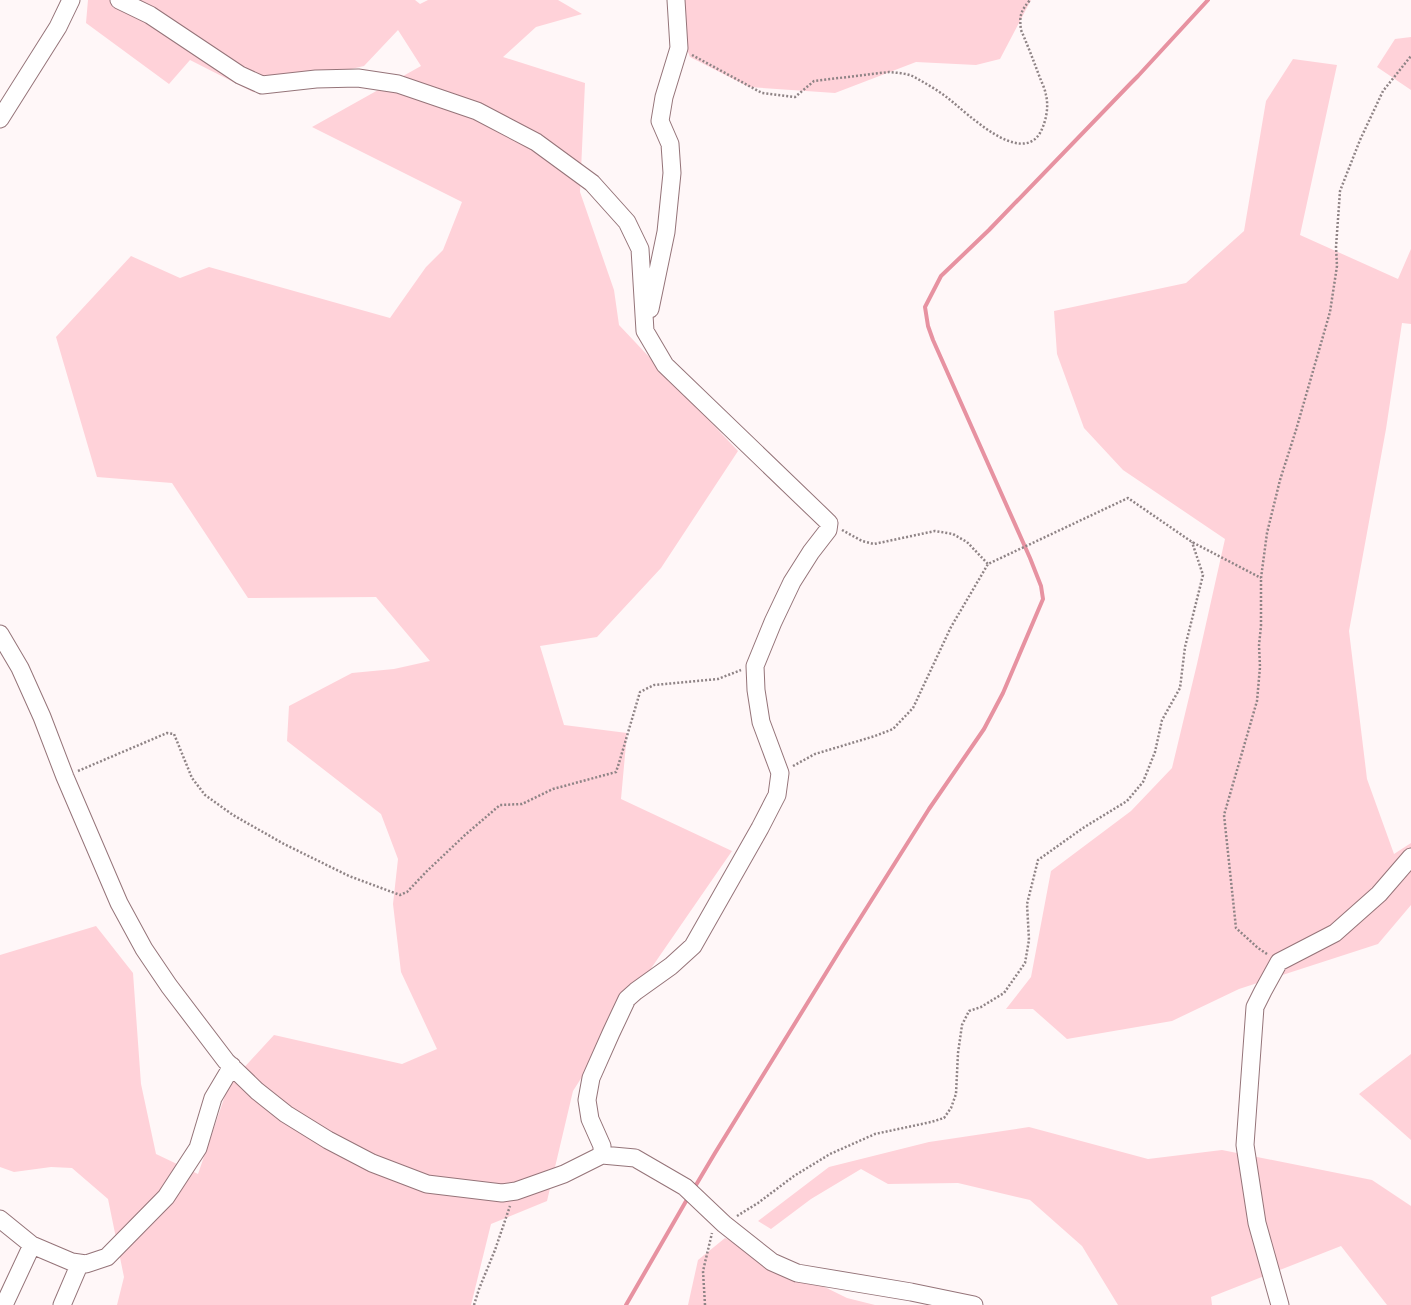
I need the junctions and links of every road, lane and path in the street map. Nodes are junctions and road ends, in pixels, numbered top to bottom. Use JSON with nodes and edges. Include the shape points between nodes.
{"nodes":[{"id":1,"x":71,"y":0,"type":"edge"},
{"id":2,"x":119,"y":0,"type":"edge"},
{"id":3,"x":676,"y":0,"type":"edge"},
{"id":4,"x":1030,"y":0,"type":"edge"},
{"id":5,"x":679,"y":48,"type":"junction"},
{"id":6,"x":1411,"y":56,"type":"edge"},
{"id":7,"x":0,"y":119,"type":"edge"},
{"id":8,"x":645,"y":330,"type":"junction"},
{"id":9,"x":829,"y":523,"type":"junction"},
{"id":10,"x":1192,"y":542,"type":"junction"},
{"id":11,"x":988,"y":564,"type":"junction"},
{"id":12,"x":1261,"y":578,"type":"junction"},
{"id":13,"x":0,"y":634,"type":"edge"},
{"id":14,"x":755,"y":666,"type":"junction"},
{"id":15,"x":780,"y":773,"type":"junction"},
{"id":16,"x":65,"y":777,"type":"junction"},
{"id":17,"x":1411,"y":857,"type":"edge"},
{"id":18,"x":1280,"y":962,"type":"junction"},
{"id":19,"x":232,"y":1066,"type":"junction"},
{"id":20,"x":602,"y":1155,"type":"junction"},
{"id":21,"x":516,"y":1191,"type":"junction"},
{"id":22,"x":0,"y":1219,"type":"edge"},
{"id":23,"x":720,"y":1220,"type":"junction"},
{"id":24,"x":32,"y":1245,"type":"junction"},
{"id":25,"x":80,"y":1263,"type":"junction"},
{"id":26,"x":4,"y":1305,"type":"edge"},
{"id":27,"x":62,"y":1305,"type":"edge"},
{"id":28,"x":474,"y":1305,"type":"edge"},
{"id":29,"x":705,"y":1305,"type":"edge"},
{"id":30,"x":974,"y":1305,"type":"edge"},
{"id":31,"x":1280,"y":1305,"type":"edge"}],
"edges":[{"from":1,"to":7,"type":"street","via":[[58,27]]},
{"from":2,"to":8,"type":"street","via":[[150,15],[240,75],[262,85],[316,79],[358,78],[398,84],[477,111],[536,142],[592,184],[627,222],[640,248]]},
{"from":3,"to":5,"type":"street"},
{"from":4,"to":5,"type":"path","via":[[1023,8],[1020,19],[1046,95],[1047,112],[1039,134],[1034,141],[1027,144],[1006,141],[990,132],[947,98],[914,77],[901,73],[889,72],[814,81],[795,97],[762,93]]},
{"from":5,"to":8,"type":"street","via":[[664,97],[660,121],[670,144],[672,173],[666,232]]},
{"from":6,"to":12,"type":"path","via":[[1383,91],[1340,191],[1337,266],[1330,312],[1280,480],[1267,533]]},
{"from":8,"to":9,"type":"street","via":[[665,365]]},
{"from":9,"to":11,"type":"path","via":[[862,541],[874,544],[935,531],[953,534],[967,542]]},
{"from":9,"to":14,"type":"street","via":[[828,530],[792,582]]},
{"from":10,"to":11,"type":"path","via":[[1128,498]]},
{"from":10,"to":12,"type":"path"},
{"from":10,"to":23,"type":"path","via":[[1203,575],[1185,647],[1180,688],[1162,720],[1151,766],[1143,782],[1127,801],[1038,860],[1027,904],[1029,940],[1025,963],[1004,994],[969,1012],[962,1025],[956,1094],[951,1108],[944,1118],[875,1134],[830,1154],[794,1176],[758,1203]]},
{"from":11,"to":15,"type":"path","via":[[951,627],[913,708],[893,729],[815,754]]},
{"from":12,"to":18,"type":"path","via":[[1257,701],[1224,815],[1236,928],[1258,948]]},
{"from":13,"to":16,"type":"street","via":[[20,668]]},
{"from":14,"to":15,"type":"street","via":[[761,722]]},
{"from":14,"to":16,"type":"path","via":[[718,679],[654,685],[640,692],[616,772],[553,789],[522,804],[500,805],[465,835],[407,892],[400,895],[349,876],[233,815],[205,795],[192,778],[174,734],[167,733]]},
{"from":15,"to":20,"type":"street","via":[[776,795],[760,828],[693,946],[628,999],[611,1033],[591,1078],[587,1100],[590,1119],[602,1146]]},
{"from":16,"to":19,"type":"street","via":[[120,903],[144,948],[169,986]]},
{"from":17,"to":18,"type":"street","via":[[1379,894],[1335,933]]},
{"from":18,"to":31,"type":"street","via":[[1255,1007],[1245,1145],[1257,1223]]},
{"from":19,"to":21,"type":"street","via":[[257,1091],[286,1114],[328,1140],[372,1162],[427,1184],[502,1193]]},
{"from":19,"to":25,"type":"street","via":[[213,1098],[198,1148],[166,1197],[107,1257],[86,1264]]},
{"from":20,"to":21,"type":"street","via":[[564,1174]]},
{"from":20,"to":23,"type":"street","via":[[635,1158],[685,1187]]},
{"from":21,"to":28,"type":"path"},
{"from":22,"to":24,"type":"street"},
{"from":23,"to":29,"type":"path","via":[[703,1271]]},
{"from":23,"to":30,"type":"street","via":[[772,1262],[797,1273]]},
{"from":24,"to":25,"type":"street"},
{"from":24,"to":26,"type":"street"},
{"from":25,"to":27,"type":"street"}]}
